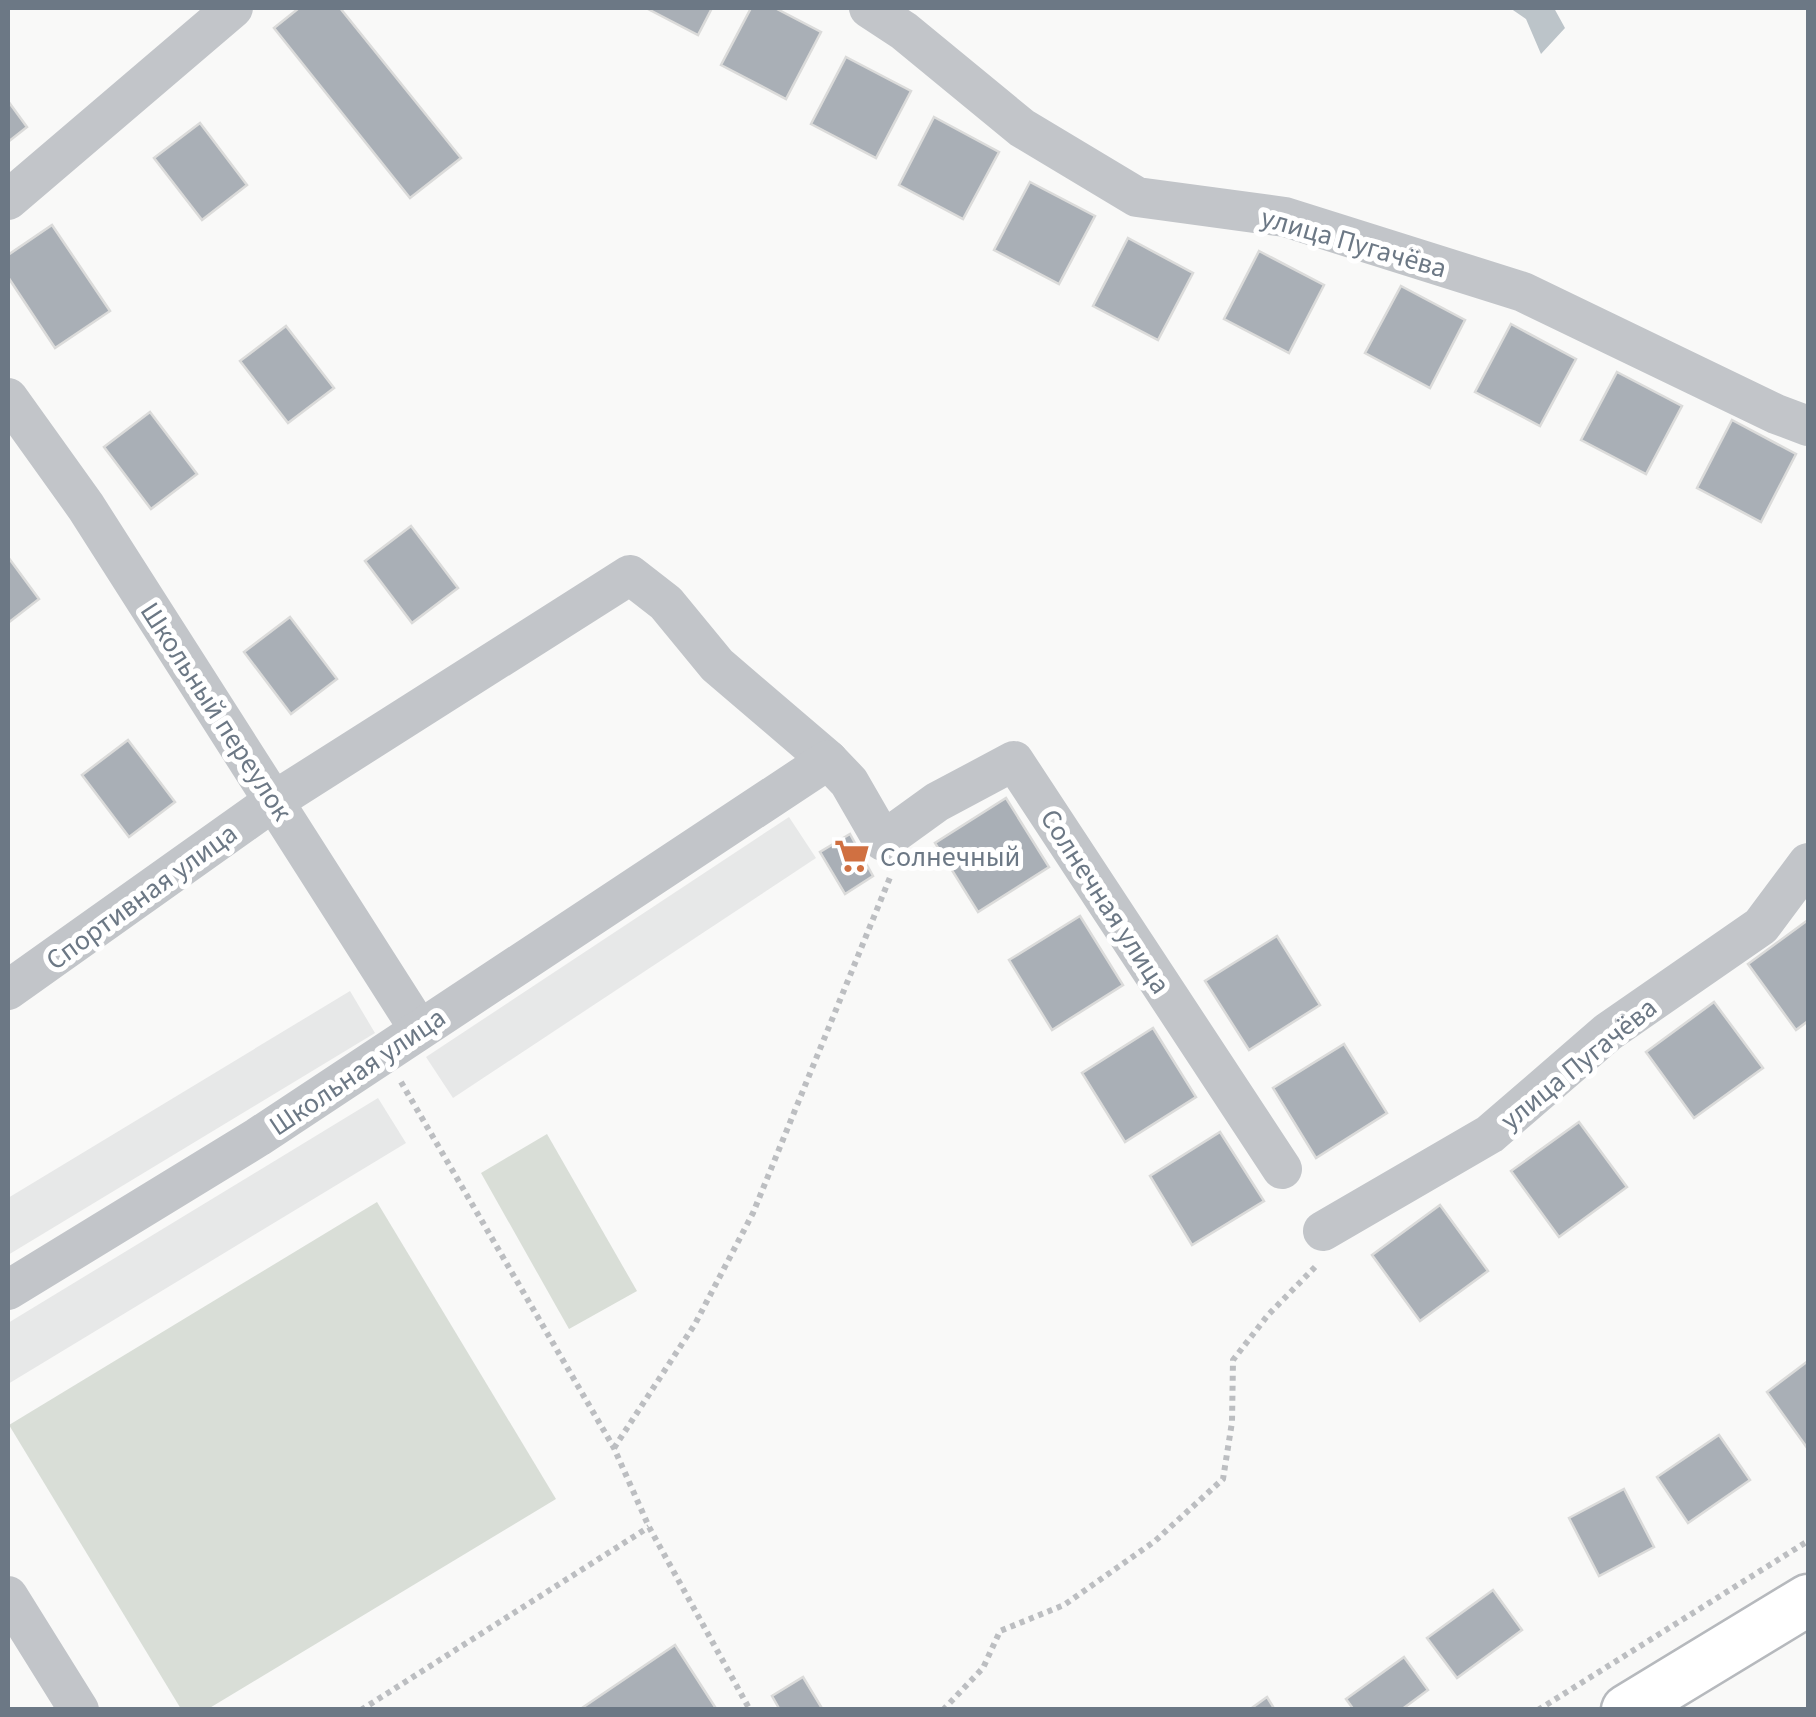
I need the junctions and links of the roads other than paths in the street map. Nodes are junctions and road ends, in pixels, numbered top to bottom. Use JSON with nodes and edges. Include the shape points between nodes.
{"nodes":[{"id":1,"x":233,"y":8,"type":"edge"},
{"id":2,"x":869,"y":8,"type":"edge"},
{"id":3,"x":8,"y":200,"type":"edge"},
{"id":4,"x":8,"y":398,"type":"edge"},
{"id":5,"x":1808,"y":426,"type":"edge"},
{"id":6,"x":828,"y":760,"type":"junction"},
{"id":7,"x":274,"y":801,"type":"junction"},
{"id":8,"x":1808,"y":863,"type":"edge"},
{"id":9,"x":8,"y":990,"type":"edge"},
{"id":10,"x":419,"y":1030,"type":"junction"},
{"id":11,"x":1282,"y":1169,"type":"dead end"},
{"id":12,"x":1323,"y":1231,"type":"road end"},
{"id":13,"x":8,"y":1290,"type":"edge"},
{"id":14,"x":8,"y":1596,"type":"edge"},
{"id":15,"x":1808,"y":1600,"type":"edge"},
{"id":16,"x":79,"y":1710,"type":"edge"},
{"id":17,"x":1627,"y":1710,"type":"edge"}],
"edges":[{"from":1,"to":3,"type":"street"},
{"from":2,"to":5,"type":"street","name":"улица Пугачёва","via":[[1022,128],[1138,196],[1285,218],[1523,292]]},
{"from":4,"to":7,"type":"street","name":"Школьный переулок","via":[[86,507]]},
{"from":6,"to":7,"type":"street","name":"Спортивная улица","via":[[717,665],[666,603],[630,575]]},
{"from":6,"to":10,"type":"street","name":"Школьная улица"},
{"from":6,"to":11,"type":"street","name":"Солнечная улица","via":[[883,840],[1014,761]]},
{"from":7,"to":9,"type":"street","name":"Спортивная улица"},
{"from":7,"to":10,"type":"street","name":"Школьный переулок"},
{"from":8,"to":12,"type":"street","name":"улица Пугачёва","via":[[1761,926],[1608,1032],[1490,1134]]},
{"from":10,"to":13,"type":"street","name":"Школьная улица"},
{"from":14,"to":16,"type":"street"},
{"from":15,"to":17,"type":"main road"}]}
